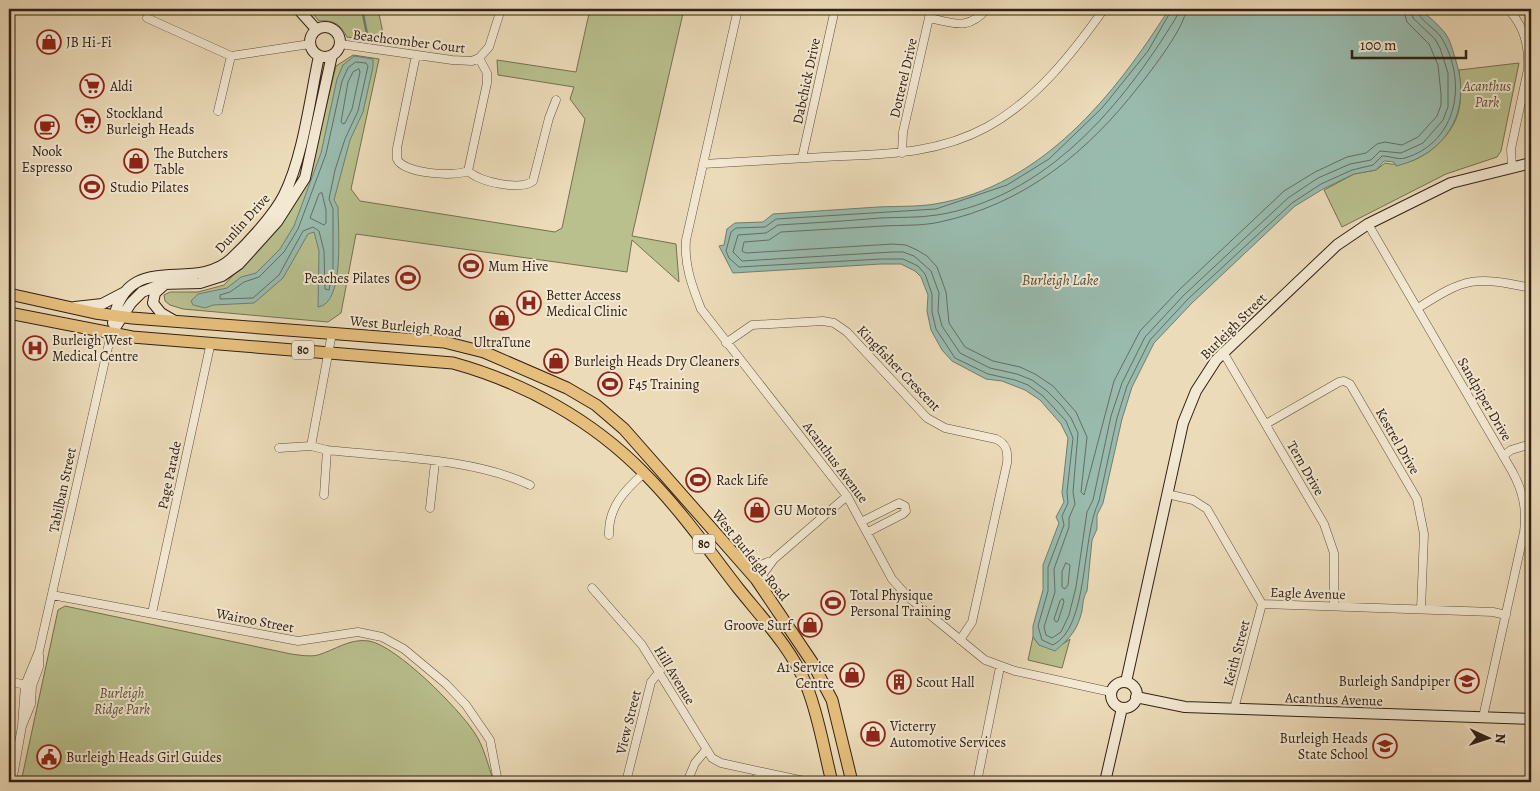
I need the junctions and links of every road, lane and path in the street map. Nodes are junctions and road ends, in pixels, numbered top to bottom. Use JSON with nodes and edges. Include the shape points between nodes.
{"nodes":[{"id":1,"x":298,"y":9,"type":"edge"},
{"id":2,"x":501,"y":9,"type":"edge"},
{"id":3,"x":738,"y":9,"type":"edge"},
{"id":4,"x":835,"y":9,"type":"edge"},
{"id":5,"x":931,"y":9,"type":"edge"},
{"id":6,"x":987,"y":9,"type":"edge"},
{"id":7,"x":1104,"y":9,"type":"edge"},
{"id":8,"x":1508,"y":9,"type":"edge"},
{"id":9,"x":147,"y":18,"type":"dead end"},
{"id":10,"x":929,"y":18,"type":"junction"},
{"id":11,"x":316,"y":30,"type":"junction"},
{"id":12,"x":310,"y":44,"type":"junction"},
{"id":13,"x":340,"y":44,"type":"junction"},
{"id":14,"x":332,"y":55,"type":"junction"},
{"id":15,"x":416,"y":55,"type":"junction"},
{"id":16,"x":231,"y":56,"type":"junction"},
{"id":17,"x":319,"y":56,"type":"junction"},
{"id":18,"x":479,"y":58,"type":"junction"},
{"id":19,"x":556,"y":100,"type":"dead end"},
{"id":20,"x":218,"y":111,"type":"dead end"},
{"id":21,"x":902,"y":153,"type":"junction"},
{"id":22,"x":802,"y":158,"type":"junction"},
{"id":23,"x":1531,"y":163,"type":"edge"},
{"id":24,"x":703,"y":164,"type":"junction"},
{"id":25,"x":1512,"y":167,"type":"junction"},
{"id":26,"x":468,"y":171,"type":"junction"},
{"id":27,"x":1368,"y":224,"type":"junction"},
{"id":28,"x":214,"y":274,"type":"junction"},
{"id":29,"x":166,"y":283,"type":"junction"},
{"id":30,"x":1531,"y":288,"type":"edge"},
{"id":31,"x":128,"y":290,"type":"junction"},
{"id":32,"x":9,"y":294,"type":"edge"},
{"id":33,"x":66,"y":307,"type":"junction"},
{"id":34,"x":1418,"y":308,"type":"junction"},
{"id":35,"x":9,"y":313,"type":"edge"},
{"id":36,"x":118,"y":317,"type":"junction"},
{"id":37,"x":183,"y":322,"type":"junction"},
{"id":38,"x":332,"y":333,"type":"junction"},
{"id":39,"x":111,"y":334,"type":"junction"},
{"id":40,"x":210,"y":342,"type":"junction"},
{"id":41,"x":726,"y":343,"type":"junction"},
{"id":42,"x":329,"y":352,"type":"junction"},
{"id":43,"x":1224,"y":352,"type":"junction"},
{"id":44,"x":1266,"y":424,"type":"junction"},
{"id":45,"x":1531,"y":444,"type":"edge"},
{"id":46,"x":310,"y":446,"type":"junction"},
{"id":47,"x":279,"y":448,"type":"dead end"},
{"id":48,"x":327,"y":450,"type":"junction"},
{"id":49,"x":1503,"y":456,"type":"junction"},
{"id":50,"x":435,"y":462,"type":"junction"},
{"id":51,"x":644,"y":473,"type":"junction"},
{"id":52,"x":530,"y":485,"type":"dead end"},
{"id":53,"x":324,"y":494,"type":"dead end"},
{"id":54,"x":1167,"y":494,"type":"junction"},
{"id":55,"x":848,"y":496,"type":"junction"},
{"id":56,"x":430,"y":508,"type":"dead end"},
{"id":57,"x":863,"y":520,"type":"junction"},
{"id":58,"x":868,"y":532,"type":"junction"},
{"id":59,"x":609,"y":535,"type":"dead end"},
{"id":60,"x":774,"y":559,"type":"junction"},
{"id":61,"x":740,"y":561,"type":"junction"},
{"id":62,"x":592,"y":588,"type":"dead end"},
{"id":63,"x":765,"y":591,"type":"junction"},
{"id":64,"x":52,"y":595,"type":"junction"},
{"id":65,"x":1262,"y":604,"type":"junction"},
{"id":66,"x":1334,"y":606,"type":"junction"},
{"id":67,"x":1421,"y":609,"type":"junction"},
{"id":68,"x":152,"y":613,"type":"junction"},
{"id":69,"x":1506,"y":615,"type":"junction"},
{"id":70,"x":960,"y":640,"type":"junction"},
{"id":71,"x":1000,"y":667,"type":"junction"},
{"id":72,"x":660,"y":671,"type":"junction"},
{"id":73,"x":9,"y":681,"type":"edge"},
{"id":74,"x":1126,"y":682,"type":"junction"},
{"id":75,"x":28,"y":686,"type":"junction"},
{"id":76,"x":1111,"y":692,"type":"junction"},
{"id":77,"x":1136,"y":697,"type":"junction"},
{"id":78,"x":1122,"y":708,"type":"junction"},
{"id":79,"x":1234,"y":709,"type":"junction"},
{"id":80,"x":1483,"y":717,"type":"junction"},
{"id":81,"x":1531,"y":719,"type":"edge"},
{"id":82,"x":706,"y":750,"type":"junction"},
{"id":83,"x":758,"y":771,"type":"junction"},
{"id":84,"x":768,"y":773,"type":"junction"},
{"id":85,"x":10,"y":777,"type":"edge"},
{"id":86,"x":12,"y":782,"type":"edge"},
{"id":87,"x":498,"y":782,"type":"edge"},
{"id":88,"x":626,"y":782,"type":"edge"},
{"id":89,"x":687,"y":782,"type":"edge"},
{"id":90,"x":755,"y":782,"type":"edge"},
{"id":91,"x":766,"y":782,"type":"edge"},
{"id":92,"x":809,"y":782,"type":"edge"},
{"id":93,"x":832,"y":782,"type":"edge"},
{"id":94,"x":852,"y":782,"type":"edge"},
{"id":95,"x":977,"y":782,"type":"edge"},
{"id":96,"x":1105,"y":782,"type":"edge"}],
"edges":[{"from":1,"to":11,"type":"street"},
{"from":2,"to":18,"type":"street","name":"Beachcomber Court","via":[[489,47]]},
{"from":3,"to":24,"type":"street","name":"Acanthus Avenue"},
{"from":4,"to":22,"type":"street","name":"Dabchick Drive"},
{"from":5,"to":10,"type":"street","name":"Dotterel Drive"},
{"from":6,"to":10,"type":"street","via":[[976,20],[964,25]]},
{"from":7,"to":21,"type":"street","via":[[1058,67],[1013,110],[963,138],[937,147]]},
{"from":8,"to":25,"type":"street","via":[[1523,30],[1529,56],[1510,149]]},
{"from":9,"to":16,"type":"street"},
{"from":10,"to":21,"type":"street","name":"Dotterel Drive","via":[[903,132]]},
{"from":11,"to":12,"type":"street"},
{"from":11,"to":13,"type":"street","via":[[325,26],[333,29]]},
{"from":12,"to":16,"type":"street"},
{"from":12,"to":17,"type":"street"},
{"from":13,"to":14,"type":"street"},
{"from":13,"to":15,"type":"street","name":"Beachcomber Court"},
{"from":14,"to":17,"type":"street"},
{"from":14,"to":28,"type":"street","name":"Dunlin Drive","via":[[304,178],[292,201],[239,264]]},
{"from":15,"to":18,"type":"street","name":"Beachcomber Court","via":[[462,62]]},
{"from":15,"to":26,"type":"street","via":[[397,148],[398,163],[406,168],[452,175]]},
{"from":16,"to":20,"type":"street"},
{"from":17,"to":28,"type":"street","name":"Dunlin Drive","via":[[293,174],[283,197],[235,255]]},
{"from":18,"to":26,"type":"street","via":[[488,77]]},
{"from":19,"to":26,"type":"street","via":[[533,181],[524,186],[510,184],[479,179]]},
{"from":21,"to":22,"type":"street"},
{"from":22,"to":24,"type":"street"},
{"from":23,"to":25,"type":"street","name":"Burleigh Street"},
{"from":24,"to":41,"type":"street","name":"Acanthus Avenue","via":[[686,240],[686,260],[701,309]]},
{"from":25,"to":27,"type":"street","name":"Burleigh Street","via":[[1451,182]]},
{"from":27,"to":34,"type":"street","name":"Sandpiper Drive"},
{"from":27,"to":43,"type":"street","name":"Burleigh Street","via":[[1337,245]]},
{"from":28,"to":29,"type":"street","name":"Dunlin Drive","via":[[196,283]]},
{"from":28,"to":31,"type":"street","name":"Dunlin Drive","via":[[159,275],[140,281]]},
{"from":29,"to":36,"type":"street","name":"Dunlin Drive","via":[[139,294]]},
{"from":29,"to":37,"type":"street","via":[[154,295],[155,306],[165,316]]},
{"from":30,"to":34,"type":"street","via":[[1474,279],[1446,290]]},
{"from":31,"to":33,"type":"street","via":[[102,304]]},
{"from":31,"to":36,"type":"street","name":"Dunlin Drive","via":[[119,302]]},
{"from":32,"to":33,"type":"main road","name":"West Burleigh Road","number":"80"},
{"from":33,"to":36,"type":"main road","name":"West Burleigh Road","number":"80"},
{"from":34,"to":49,"type":"street","name":"Sandpiper Drive"},
{"from":35,"to":39,"type":"main road","number":"80"},
{"from":36,"to":37,"type":"main road","name":"West Burleigh Road","number":"80"},
{"from":36,"to":39,"type":"street","name":"Dunlin Drive"},
{"from":37,"to":38,"type":"main road","name":"West Burleigh Road","number":"80"},
{"from":38,"to":42,"type":"street"},
{"from":38,"to":61,"type":"main road","name":"West Burleigh Road","number":"80","via":[[465,346],[513,363],[567,388],[596,405],[624,429]]},
{"from":39,"to":40,"type":"main road","number":"80"},
{"from":39,"to":64,"type":"street","name":"Tabilban Street"},
{"from":40,"to":42,"type":"main road","number":"80"},
{"from":40,"to":68,"type":"street","name":"Page Parade"},
{"from":41,"to":55,"type":"street","name":"Acanthus Avenue"},
{"from":41,"to":70,"type":"street","name":"Kingfisher Crescent","via":[[752,325],[834,323],[847,332],[927,418],[945,428],[996,439],[1004,444],[1008,453],[972,622]]},
{"from":42,"to":46,"type":"street"},
{"from":42,"to":51,"type":"main road","number":"80","via":[[453,362],[492,376],[560,407],[586,423]]},
{"from":43,"to":44,"type":"street","name":"Tern Drive"},
{"from":43,"to":54,"type":"street","name":"Burleigh Street","via":[[1205,376],[1188,408]]},
{"from":44,"to":66,"type":"street","name":"Tern Drive","via":[[1332,542],[1336,572]]},
{"from":44,"to":67,"type":"street","name":"Kestrel Drive","via":[[1338,382],[1350,384],[1417,500],[1424,534]]},
{"from":45,"to":49,"type":"street"},
{"from":46,"to":47,"type":"street"},
{"from":46,"to":48,"type":"street"},
{"from":48,"to":50,"type":"street"},
{"from":48,"to":53,"type":"street"},
{"from":49,"to":69,"type":"street","name":"Sandpiper Drive","via":[[1523,495],[1526,515]]},
{"from":50,"to":52,"type":"street","via":[[511,476]]},
{"from":50,"to":56,"type":"street"},
{"from":51,"to":59,"type":"street","via":[[620,497],[608,524]]},
{"from":51,"to":93,"type":"main road","number":"80","via":[[673,505],[792,659],[807,686]]},
{"from":54,"to":65,"type":"street","name":"Eagle Avenue","via":[[1193,500],[1207,509]]},
{"from":54,"to":74,"type":"street","name":"Burleigh Street"},
{"from":55,"to":57,"type":"street","name":"Acanthus Avenue"},
{"from":55,"to":60,"type":"street"},
{"from":57,"to":58,"type":"street","name":"Acanthus Avenue"},
{"from":57,"to":58,"type":"street","via":[[899,503],[905,506],[903,514]]},
{"from":58,"to":70,"type":"street","name":"Acanthus Avenue","via":[[892,578],[908,597]]},
{"from":60,"to":61,"type":"street","via":[[756,567]]},
{"from":60,"to":63,"type":"street","via":[[763,574]]},
{"from":61,"to":63,"type":"main road","name":"West Burleigh Road","number":"80"},
{"from":62,"to":72,"type":"street","name":"Hill Avenue","via":[[642,645]]},
{"from":63,"to":94,"type":"main road","name":"West Burleigh Road","number":"80","via":[[826,686],[837,717]]},
{"from":64,"to":68,"type":"street","name":"Wairoo Street"},
{"from":64,"to":75,"type":"street","name":"Tabilban Street"},
{"from":65,"to":66,"type":"street","name":"Eagle Avenue"},
{"from":65,"to":79,"type":"street","name":"Keith Street"},
{"from":66,"to":67,"type":"street","name":"Eagle Avenue"},
{"from":67,"to":69,"type":"street","name":"Eagle Avenue"},
{"from":68,"to":87,"type":"street","name":"Wairoo Street","via":[[298,641],[358,632],[382,636],[404,649],[446,684],[480,724],[490,740]]},
{"from":69,"to":80,"type":"street","name":"Sandpiper Drive"},
{"from":70,"to":71,"type":"street","name":"Acanthus Avenue","via":[[985,660]]},
{"from":71,"to":76,"type":"street","name":"Acanthus Avenue"},
{"from":71,"to":95,"type":"street"},
{"from":72,"to":82,"type":"street","name":"Hill Avenue"},
{"from":72,"to":88,"type":"street","name":"View Street","via":[[651,682]]},
{"from":73,"to":75,"type":"street"},
{"from":74,"to":76,"type":"street","via":[[1118,683]]},
{"from":74,"to":77,"type":"street","via":[[1135,689]]},
{"from":75,"to":85,"type":"street","name":"Tabilban Street"},
{"from":76,"to":78,"type":"street","via":[[1112,701]]},
{"from":77,"to":78,"type":"street","via":[[1133,704]]},
{"from":77,"to":79,"type":"street","name":"Acanthus Avenue","via":[[1185,707]]},
{"from":78,"to":96,"type":"street"},
{"from":79,"to":80,"type":"street","name":"Acanthus Avenue"},
{"from":80,"to":81,"type":"street","name":"Acanthus Avenue"},
{"from":82,"to":83,"type":"street","via":[[718,762]]},
{"from":82,"to":89,"type":"street","via":[[695,763]]},
{"from":83,"to":84,"type":"street"},
{"from":83,"to":90,"type":"street"},
{"from":84,"to":91,"type":"street"},
{"from":84,"to":92,"type":"street"},
{"from":85,"to":86,"type":"street","name":"Tabilban Street"}]}
